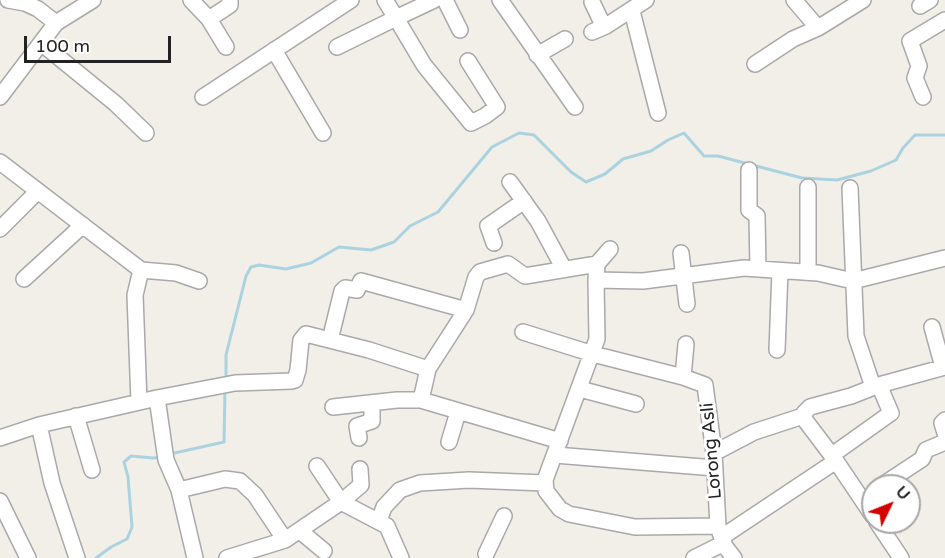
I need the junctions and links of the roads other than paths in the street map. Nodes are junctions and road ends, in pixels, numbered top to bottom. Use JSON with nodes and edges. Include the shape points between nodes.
{"nodes":[{"id":1,"x":8,"y":0,"type":"edge"},
{"id":2,"x":93,"y":0,"type":"edge"},
{"id":3,"x":191,"y":0,"type":"edge"},
{"id":4,"x":230,"y":0,"type":"edge"},
{"id":5,"x":351,"y":0,"type":"edge"},
{"id":6,"x":385,"y":0,"type":"edge"},
{"id":7,"x":434,"y":0,"type":"edge"},
{"id":8,"x":445,"y":0,"type":"edge"},
{"id":9,"x":500,"y":0,"type":"edge"},
{"id":10,"x":646,"y":0,"type":"edge"},
{"id":11,"x":794,"y":0,"type":"edge"},
{"id":12,"x":863,"y":0,"type":"edge"},
{"id":13,"x":592,"y":2,"type":"dead end"},
{"id":14,"x":632,"y":10,"type":"junction"},
{"id":15,"x":396,"y":18,"type":"junction"},
{"id":16,"x":208,"y":19,"type":"junction"},
{"id":17,"x":945,"y":20,"type":"edge"},
{"id":18,"x":56,"y":23,"type":"junction"},
{"id":19,"x":818,"y":28,"type":"junction"},
{"id":20,"x":460,"y":30,"type":"dead end"},
{"id":21,"x":565,"y":39,"type":"dead end"},
{"id":22,"x":41,"y":43,"type":"junction"},
{"id":23,"x":337,"y":47,"type":"dead end"},
{"id":24,"x":226,"y":48,"type":"dead end"},
{"id":25,"x":274,"y":50,"type":"junction"},
{"id":26,"x":537,"y":55,"type":"junction"},
{"id":27,"x":468,"y":61,"type":"dead end"},
{"id":28,"x":755,"y":64,"type":"dead end"},
{"id":29,"x":0,"y":96,"type":"edge"},
{"id":30,"x":203,"y":97,"type":"dead end"},
{"id":31,"x":923,"y":97,"type":"dead end"},
{"id":32,"x":575,"y":107,"type":"dead end"},
{"id":33,"x":658,"y":113,"type":"dead end"},
{"id":34,"x":146,"y":133,"type":"dead end"},
{"id":35,"x":323,"y":133,"type":"dead end"},
{"id":36,"x":0,"y":162,"type":"edge"},
{"id":37,"x":749,"y":170,"type":"dead end"},
{"id":38,"x":510,"y":182,"type":"dead end"},
{"id":39,"x":808,"y":188,"type":"dead end"},
{"id":40,"x":850,"y":188,"type":"dead end"},
{"id":41,"x":38,"y":191,"type":"junction"},
{"id":42,"x":524,"y":201,"type":"junction"},
{"id":43,"x":83,"y":225,"type":"junction"},
{"id":44,"x":0,"y":229,"type":"edge"},
{"id":45,"x":494,"y":243,"type":"dead end"},
{"id":46,"x":610,"y":249,"type":"dead end"},
{"id":47,"x":681,"y":253,"type":"dead end"},
{"id":48,"x":945,"y":258,"type":"edge"},
{"id":49,"x":597,"y":264,"type":"junction"},
{"id":50,"x":564,"y":269,"type":"junction"},
{"id":51,"x":758,"y":269,"type":"junction"},
{"id":52,"x":140,"y":271,"type":"junction"},
{"id":53,"x":780,"y":271,"type":"junction"},
{"id":54,"x":808,"y":272,"type":"junction"},
{"id":55,"x":685,"y":276,"type":"junction"},
{"id":56,"x":24,"y":279,"type":"dead end"},
{"id":57,"x":596,"y":280,"type":"junction"},
{"id":58,"x":853,"y":281,"type":"junction"},
{"id":59,"x":199,"y":282,"type":"dead end"},
{"id":60,"x":687,"y":304,"type":"dead end"},
{"id":61,"x":466,"y":310,"type":"junction"},
{"id":62,"x":932,"y":327,"type":"dead end"},
{"id":63,"x":523,"y":332,"type":"dead end"},
{"id":64,"x":330,"y":340,"type":"junction"},
{"id":65,"x":686,"y":344,"type":"dead end"},
{"id":66,"x":777,"y":351,"type":"dead end"},
{"id":67,"x":593,"y":354,"type":"junction"},
{"id":68,"x":944,"y":367,"type":"edge"},
{"id":69,"x":428,"y":369,"type":"junction"},
{"id":70,"x":683,"y":377,"type":"junction"},
{"id":71,"x":876,"y":386,"type":"junction"},
{"id":72,"x":580,"y":389,"type":"junction"},
{"id":73,"x":157,"y":398,"type":"junction"},
{"id":74,"x":421,"y":400,"type":"junction"},
{"id":75,"x":139,"y":402,"type":"junction"},
{"id":76,"x":372,"y":403,"type":"junction"},
{"id":77,"x":636,"y":404,"type":"dead end"},
{"id":78,"x":333,"y":407,"type":"dead end"},
{"id":79,"x":458,"y":412,"type":"junction"},
{"id":80,"x":76,"y":416,"type":"junction"},
{"id":81,"x":803,"y":416,"type":"junction"},
{"id":82,"x":945,"y":420,"type":"edge"},
{"id":83,"x":39,"y":424,"type":"junction"},
{"id":84,"x":945,"y":433,"type":"edge"},
{"id":85,"x":0,"y":438,"type":"edge"},
{"id":86,"x":359,"y":438,"type":"dead end"},
{"id":87,"x":449,"y":442,"type":"dead end"},
{"id":88,"x":945,"y":442,"type":"edge"},
{"id":89,"x":557,"y":448,"type":"junction"},
{"id":90,"x":834,"y":458,"type":"junction"},
{"id":91,"x":714,"y":460,"type":"junction"},
{"id":92,"x":317,"y":466,"type":"dead end"},
{"id":93,"x":360,"y":469,"type":"dead end"},
{"id":94,"x":92,"y":470,"type":"dead end"},
{"id":95,"x":899,"y":474,"type":"edge"},
{"id":96,"x":545,"y":483,"type":"junction"},
{"id":97,"x":861,"y":488,"type":"edge"},
{"id":98,"x":179,"y":490,"type":"junction"},
{"id":99,"x":0,"y":501,"type":"edge"},
{"id":100,"x":340,"y":501,"type":"junction"},
{"id":101,"x":504,"y":516,"type":"dead end"},
{"id":102,"x":379,"y":521,"type":"junction"},
{"id":103,"x":300,"y":531,"type":"junction"},
{"id":104,"x":883,"y":534,"type":"edge"},
{"id":105,"x":721,"y":535,"type":"junction"},
{"id":106,"x":285,"y":540,"type":"junction"},
{"id":107,"x":324,"y":551,"type":"dead end"},
{"id":108,"x":268,"y":552,"type":"edge"},
{"id":109,"x":895,"y":556,"type":"edge"},
{"id":110,"x":487,"y":557,"type":"edge"},
{"id":111,"x":28,"y":558,"type":"edge"},
{"id":112,"x":77,"y":558,"type":"edge"},
{"id":113,"x":195,"y":558,"type":"edge"},
{"id":114,"x":227,"y":558,"type":"edge"},
{"id":115,"x":400,"y":558,"type":"edge"},
{"id":116,"x":694,"y":558,"type":"edge"},
{"id":117,"x":734,"y":558,"type":"edge"}],
"edges":[{"from":1,"to":18,"type":"street","via":[[38,9]]},
{"from":2,"to":18,"type":"street"},
{"from":3,"to":16,"type":"street"},
{"from":4,"to":16,"type":"street","via":[[230,5]]},
{"from":5,"to":25,"type":"street"},
{"from":6,"to":15,"type":"street"},
{"from":7,"to":15,"type":"street"},
{"from":8,"to":20,"type":"street"},
{"from":9,"to":26,"type":"street"},
{"from":10,"to":14,"type":"street"},
{"from":11,"to":19,"type":"street"},
{"from":12,"to":19,"type":"street"},
{"from":13,"to":14,"type":"street","via":[[598,29]]},
{"from":14,"to":33,"type":"street"},
{"from":15,"to":23,"type":"street"},
{"from":15,"to":27,"type":"street","via":[[424,65],[471,123],[497,107]]},
{"from":16,"to":24,"type":"street"},
{"from":17,"to":31,"type":"street","via":[[910,41],[919,66],[915,78]]},
{"from":18,"to":22,"type":"street"},
{"from":19,"to":28,"type":"street"},
{"from":21,"to":26,"type":"street"},
{"from":22,"to":29,"type":"street"},
{"from":22,"to":34,"type":"street"},
{"from":25,"to":30,"type":"street"},
{"from":25,"to":35,"type":"street"},
{"from":26,"to":32,"type":"street"},
{"from":36,"to":41,"type":"street"},
{"from":37,"to":51,"type":"street","via":[[749,210],[757,216]]},
{"from":38,"to":42,"type":"street"},
{"from":39,"to":54,"type":"street"},
{"from":40,"to":58,"type":"street"},
{"from":41,"to":43,"type":"street"},
{"from":41,"to":44,"type":"street"},
{"from":42,"to":45,"type":"street","via":[[488,226]]},
{"from":42,"to":50,"type":"street"},
{"from":43,"to":52,"type":"street"},
{"from":43,"to":56,"type":"street"},
{"from":46,"to":49,"type":"street"},
{"from":47,"to":55,"type":"street"},
{"from":48,"to":58,"type":"street"},
{"from":49,"to":50,"type":"street"},
{"from":49,"to":57,"type":"street"},
{"from":50,"to":61,"type":"street","via":[[525,276],[508,264],[480,272]]},
{"from":51,"to":53,"type":"street"},
{"from":51,"to":55,"type":"street"},
{"from":52,"to":59,"type":"street","via":[[176,273]]},
{"from":52,"to":75,"type":"street","via":[[135,309]]},
{"from":53,"to":54,"type":"street"},
{"from":53,"to":66,"type":"street"},
{"from":54,"to":58,"type":"street"},
{"from":55,"to":57,"type":"street","via":[[643,281]]},
{"from":55,"to":60,"type":"street"},
{"from":57,"to":67,"type":"street","via":[[598,333]]},
{"from":58,"to":71,"type":"street","via":[[856,336]]},
{"from":61,"to":64,"type":"street","via":[[362,281],[357,290],[342,291]]},
{"from":61,"to":69,"type":"street"},
{"from":62,"to":68,"type":"street"},
{"from":63,"to":67,"type":"street","name":"Lorong Asli"},
{"from":64,"to":69,"type":"street"},
{"from":64,"to":73,"type":"street","via":[[302,336],[295,380],[229,384]]},
{"from":65,"to":70,"type":"street"},
{"from":67,"to":70,"type":"street","name":"Lorong Asli"},
{"from":67,"to":72,"type":"street"},
{"from":68,"to":71,"type":"street"},
{"from":69,"to":74,"type":"street"},
{"from":70,"to":91,"type":"street","name":"Lorong Asli","via":[[705,385]]},
{"from":71,"to":81,"type":"street","via":[[810,407]]},
{"from":71,"to":90,"type":"street","via":[[891,414]]},
{"from":72,"to":77,"type":"street"},
{"from":72,"to":89,"type":"street"},
{"from":73,"to":75,"type":"street"},
{"from":73,"to":98,"type":"street","via":[[166,455]]},
{"from":74,"to":76,"type":"street"},
{"from":74,"to":79,"type":"street"},
{"from":75,"to":80,"type":"street"},
{"from":76,"to":78,"type":"street"},
{"from":76,"to":86,"type":"street","via":[[372,421],[357,426]]},
{"from":79,"to":87,"type":"street"},
{"from":79,"to":89,"type":"street"},
{"from":80,"to":83,"type":"street"},
{"from":80,"to":94,"type":"street"},
{"from":81,"to":90,"type":"street"},
{"from":81,"to":91,"type":"street","via":[[754,432]]},
{"from":82,"to":84,"type":"street"},
{"from":83,"to":85,"type":"street"},
{"from":83,"to":112,"type":"street","via":[[52,483]]},
{"from":88,"to":95,"type":"street","via":[[928,449],[922,459]]},
{"from":89,"to":91,"type":"street"},
{"from":89,"to":96,"type":"street"},
{"from":90,"to":97,"type":"street"},
{"from":90,"to":105,"type":"street"},
{"from":91,"to":105,"type":"street","name":"Lorong Asli"},
{"from":92,"to":100,"type":"street"},
{"from":93,"to":100,"type":"street","via":[[361,485]]},
{"from":96,"to":102,"type":"street","via":[[420,483],[400,490],[384,507]]},
{"from":96,"to":105,"type":"street","via":[[552,501],[569,514],[635,527]]},
{"from":98,"to":106,"type":"street","via":[[225,479],[240,481],[255,495]]},
{"from":98,"to":113,"type":"street"},
{"from":99,"to":111,"type":"street"},
{"from":100,"to":102,"type":"street"},
{"from":100,"to":103,"type":"street"},
{"from":101,"to":110,"type":"street"},
{"from":102,"to":115,"type":"street","via":[[389,528]]},
{"from":103,"to":106,"type":"street"},
{"from":103,"to":107,"type":"street"},
{"from":104,"to":109,"type":"street"},
{"from":105,"to":116,"type":"street"},
{"from":105,"to":117,"type":"street"},
{"from":106,"to":108,"type":"street"},
{"from":108,"to":114,"type":"street"}]}
